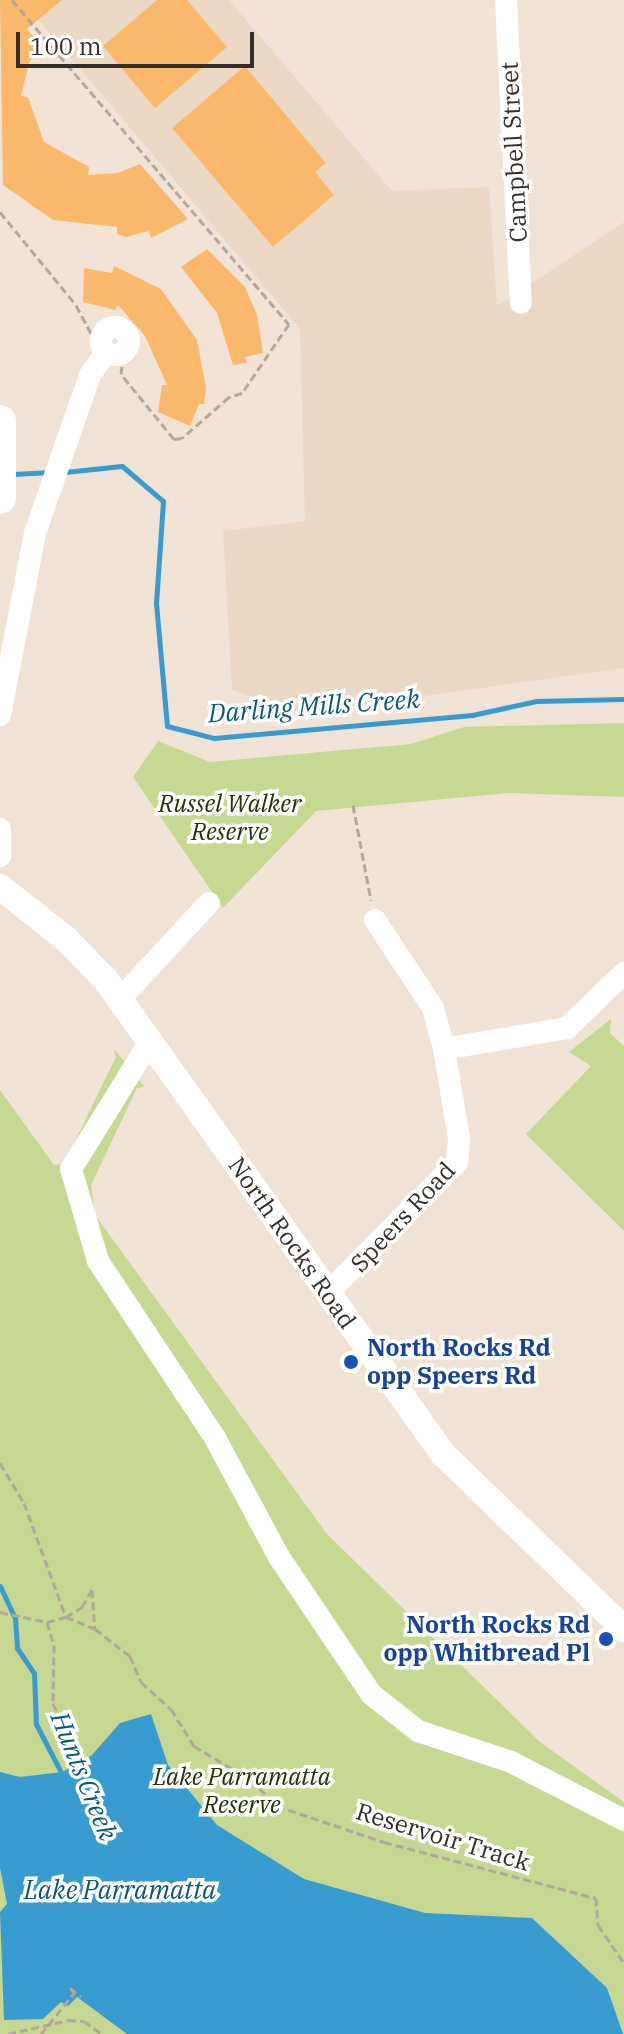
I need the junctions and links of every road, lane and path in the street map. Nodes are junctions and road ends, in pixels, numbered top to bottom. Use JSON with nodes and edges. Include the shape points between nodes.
{"nodes":[{"id":1,"x":12,"y":0,"type":"edge"},
{"id":2,"x":506,"y":0,"type":"edge"},
{"id":3,"x":0,"y":212,"type":"edge"},
{"id":4,"x":521,"y":303,"type":"dead end"},
{"id":5,"x":107,"y":354,"type":"junction"},
{"id":6,"x":0,"y":423,"type":"edge"},
{"id":7,"x":0,"y":498,"type":"edge"},
{"id":8,"x":0,"y":715,"type":"edge"},
{"id":9,"x":353,"y":805,"type":"dead end"},
{"id":10,"x":0,"y":829,"type":"edge"},
{"id":11,"x":0,"y":856,"type":"edge"},
{"id":12,"x":0,"y":887,"type":"edge"},
{"id":13,"x":209,"y":903,"type":"dead end"},
{"id":14,"x":375,"y":920,"type":"joint"},
{"id":15,"x":624,"y":973,"type":"edge"},
{"id":16,"x":120,"y":999,"type":"junction"},
{"id":17,"x":151,"y":1040,"type":"junction"},
{"id":18,"x":444,"y":1049,"type":"junction"},
{"id":19,"x":328,"y":1293,"type":"junction"},
{"id":20,"x":0,"y":1463,"type":"edge"},
{"id":21,"x":0,"y":1612,"type":"edge"},
{"id":22,"x":66,"y":1617,"type":"junction"},
{"id":23,"x":47,"y":1622,"type":"junction"},
{"id":24,"x":95,"y":1629,"type":"junction"},
{"id":25,"x":624,"y":1629,"type":"edge"},
{"id":26,"x":66,"y":1734,"type":"dead end"},
{"id":27,"x":624,"y":1820,"type":"edge"},
{"id":28,"x":624,"y":1963,"type":"edge"},
{"id":29,"x":70,"y":1988,"type":"dead end"},
{"id":30,"x":75,"y":1992,"type":"junction"},
{"id":31,"x":81,"y":1997,"type":"dead end"},
{"id":32,"x":45,"y":2027,"type":"junction"},
{"id":33,"x":8,"y":2034,"type":"edge"},
{"id":34,"x":41,"y":2034,"type":"edge"},
{"id":35,"x":102,"y":2034,"type":"edge"}],
"edges":[{"from":1,"to":5,"type":"path","via":[[289,324],[242,393],[229,397],[182,438],[174,439]]},
{"from":2,"to":4,"type":"street","name":"Campbell Street"},
{"from":3,"to":5,"type":"path","via":[[76,305]]},
{"from":5,"to":8,"type":"street","via":[[90,375],[26,565]]},
{"from":6,"to":7,"type":"highway"},
{"from":9,"to":14,"type":"path"},
{"from":10,"to":11,"type":"street"},
{"from":12,"to":16,"type":"main road","name":"North Rocks Road","via":[[66,939]]},
{"from":13,"to":16,"type":"street"},
{"from":14,"to":18,"type":"street","via":[[433,1008]]},
{"from":15,"to":18,"type":"street","via":[[567,1028]]},
{"from":16,"to":17,"type":"main road","name":"North Rocks Road"},
{"from":17,"to":19,"type":"main road","name":"North Rocks Road"},
{"from":17,"to":27,"type":"street","via":[[71,1169],[98,1261],[215,1438],[279,1557],[371,1694],[418,1731],[511,1762]]},
{"from":18,"to":19,"type":"street","name":"Speers Road","via":[[459,1138],[457,1162]]},
{"from":19,"to":25,"type":"main road","name":"North Rocks Road","via":[[443,1454]]},
{"from":20,"to":22,"type":"path","via":[[24,1503]]},
{"from":21,"to":23,"type":"path"},
{"from":22,"to":23,"type":"path"},
{"from":22,"to":24,"type":"path","name":"Reservoir Track"},
{"from":22,"to":24,"type":"path","via":[[82,1607],[92,1590]]},
{"from":23,"to":26,"type":"path","via":[[54,1645],[53,1703]]},
{"from":24,"to":28,"type":"path","name":"Reservoir Track","via":[[130,1656],[141,1682],[171,1709],[194,1746],[251,1780],[277,1806],[419,1852],[596,1898],[598,1925]]},
{"from":29,"to":30,"type":"path"},
{"from":30,"to":31,"type":"path"},
{"from":30,"to":32,"type":"path"},
{"from":32,"to":33,"type":"path"},
{"from":32,"to":34,"type":"path"},
{"from":32,"to":35,"type":"path","via":[[84,2021]]}]}
